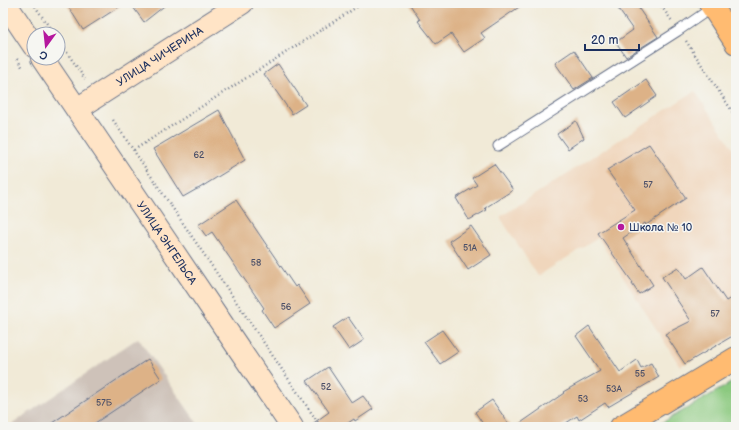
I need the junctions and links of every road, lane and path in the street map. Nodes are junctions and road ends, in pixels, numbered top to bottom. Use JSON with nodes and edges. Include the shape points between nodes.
{"nodes":[{"id":1,"x":5,"y":3,"type":"edge"},
{"id":2,"x":34,"y":3,"type":"edge"},
{"id":3,"x":242,"y":3,"type":"edge"},
{"id":4,"x":363,"y":3,"type":"edge"},
{"id":5,"x":659,"y":3,"type":"edge"},
{"id":6,"x":712,"y":5,"type":"edge"},
{"id":7,"x":49,"y":26,"type":"edge"},
{"id":8,"x":678,"y":31,"type":"junction"},
{"id":9,"x":26,"y":34,"type":"edge"},
{"id":10,"x":736,"y":43,"type":"edge"},
{"id":11,"x":66,"y":51,"type":"edge"},
{"id":12,"x":47,"y":66,"type":"edge"},
{"id":13,"x":85,"y":79,"type":"dead end"},
{"id":14,"x":77,"y":109,"type":"junction"},
{"id":15,"x":736,"y":117,"type":"edge"},
{"id":16,"x":113,"y":120,"type":"dead end"},
{"id":17,"x":498,"y":146,"type":"dead end"},
{"id":18,"x":134,"y":150,"type":"junction"},
{"id":19,"x":128,"y":154,"type":"dead end"},
{"id":20,"x":736,"y":358,"type":"edge"},
{"id":21,"x":292,"y":427,"type":"edge"},
{"id":22,"x":321,"y":427,"type":"edge"},
{"id":23,"x":621,"y":427,"type":"edge"}],
"edges":[{"from":1,"to":9,"type":"street"},
{"from":2,"to":7,"type":"path"},
{"from":3,"to":14,"type":"street","name":"УЛИЦА ЧИЧЕРИНА"},
{"from":4,"to":18,"type":"path"},
{"from":5,"to":8,"type":"path"},
{"from":6,"to":8,"type":"lane"},
{"from":6,"to":10,"type":"main road"},
{"from":8,"to":15,"type":"path"},
{"from":8,"to":17,"type":"lane"},
{"from":11,"to":13,"type":"path"},
{"from":12,"to":14,"type":"street","name":"УЛИЦА ЭНГЕЛЬСА"},
{"from":14,"to":21,"type":"street","name":"УЛИЦА ЭНГЕЛЬСА"},
{"from":16,"to":18,"type":"path"},
{"from":18,"to":19,"type":"path"},
{"from":18,"to":22,"type":"path"},
{"from":20,"to":23,"type":"main road"}]}
